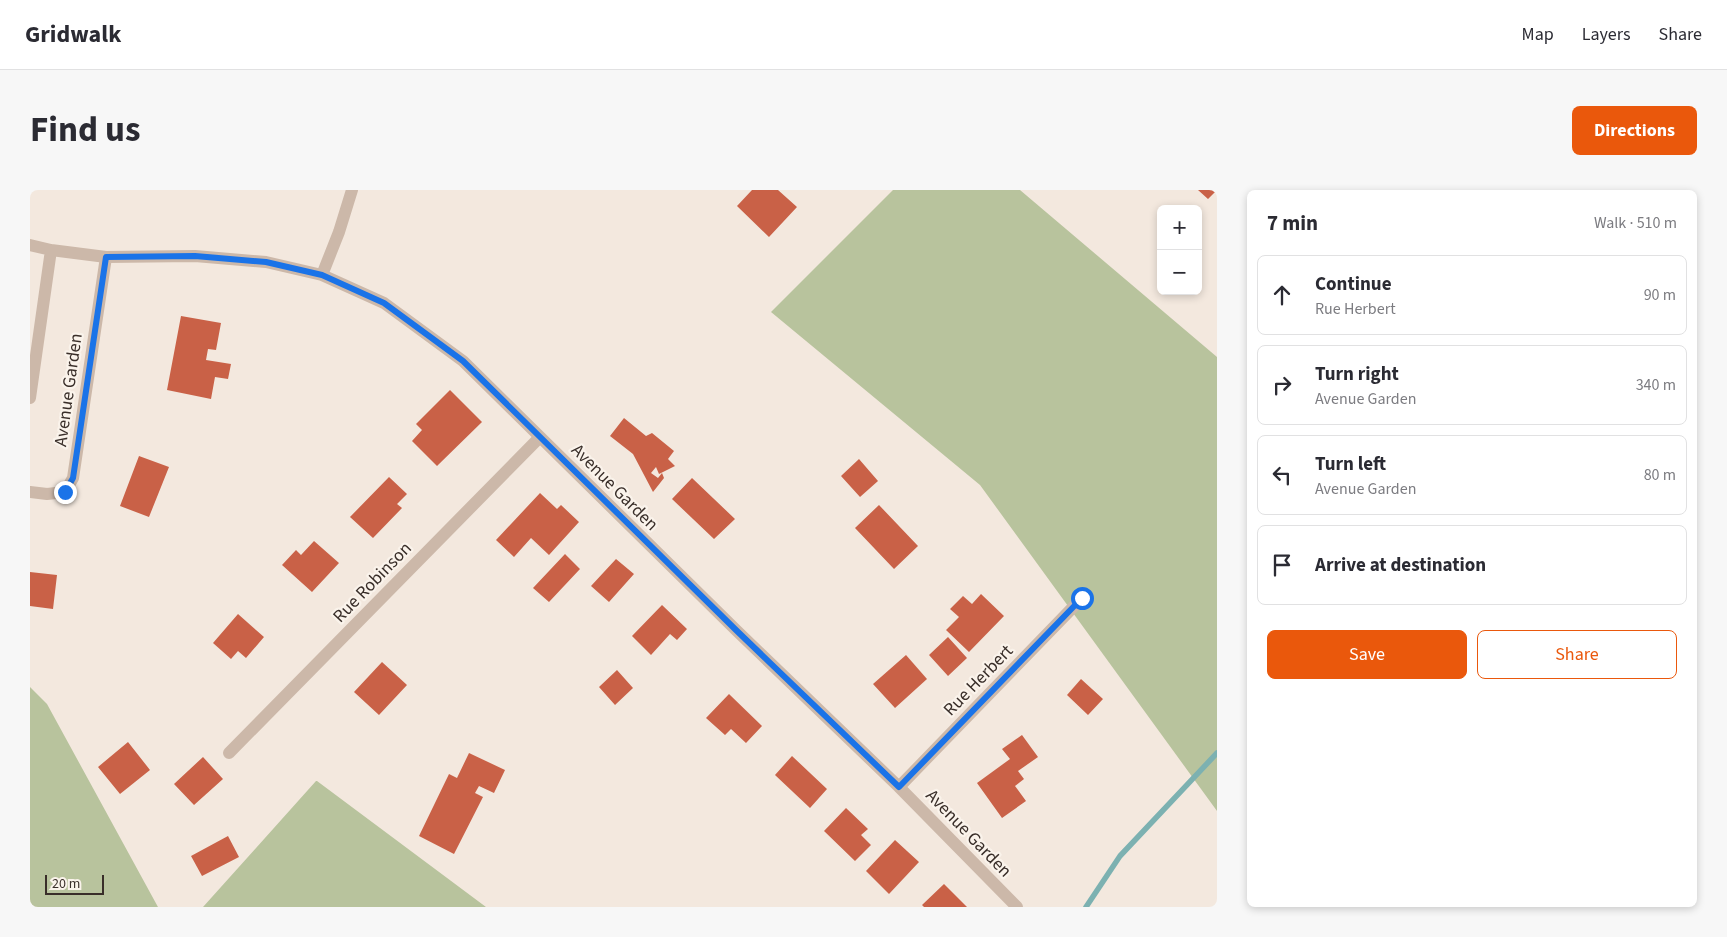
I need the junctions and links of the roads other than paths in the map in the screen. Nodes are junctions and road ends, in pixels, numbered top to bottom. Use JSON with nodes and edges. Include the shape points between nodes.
{"nodes":[{"id":1,"x":352,"y":190,"type":"edge"},
{"id":2,"x":30,"y":245,"type":"edge"},
{"id":3,"x":51,"y":250,"type":"junction"},
{"id":4,"x":106,"y":257,"type":"junction"},
{"id":5,"x":322,"y":275,"type":"junction"},
{"id":6,"x":30,"y":398,"type":"edge"},
{"id":7,"x":540,"y":436,"type":"junction"},
{"id":8,"x":30,"y":492,"type":"edge"},
{"id":9,"x":1082,"y":598,"type":"dead end"},
{"id":10,"x":230,"y":753,"type":"dead end"},
{"id":11,"x":899,"y":787,"type":"junction"},
{"id":12,"x":1017,"y":907,"type":"edge"}],
"edges":[{"from":1,"to":5,"type":"street"},
{"from":2,"to":3,"type":"street","name":"Avenue Garden"},
{"from":3,"to":4,"type":"street","name":"Avenue Garden"},
{"from":3,"to":6,"type":"street","name":"Avenue Garden"},
{"from":4,"to":5,"type":"street","name":"Avenue Garden","via":[[195,256],[266,262]]},
{"from":4,"to":8,"type":"street","name":"Avenue Garden","via":[[73,478],[65,492]]},
{"from":5,"to":7,"type":"street","name":"Avenue Garden","via":[[384,303],[455,355]]},
{"from":7,"to":10,"type":"street","name":"Rue Robinson"},
{"from":7,"to":11,"type":"street","name":"Avenue Garden"},
{"from":9,"to":11,"type":"street","name":"Rue Herbert"},
{"from":11,"to":12,"type":"street","name":"Avenue Garden"}]}
